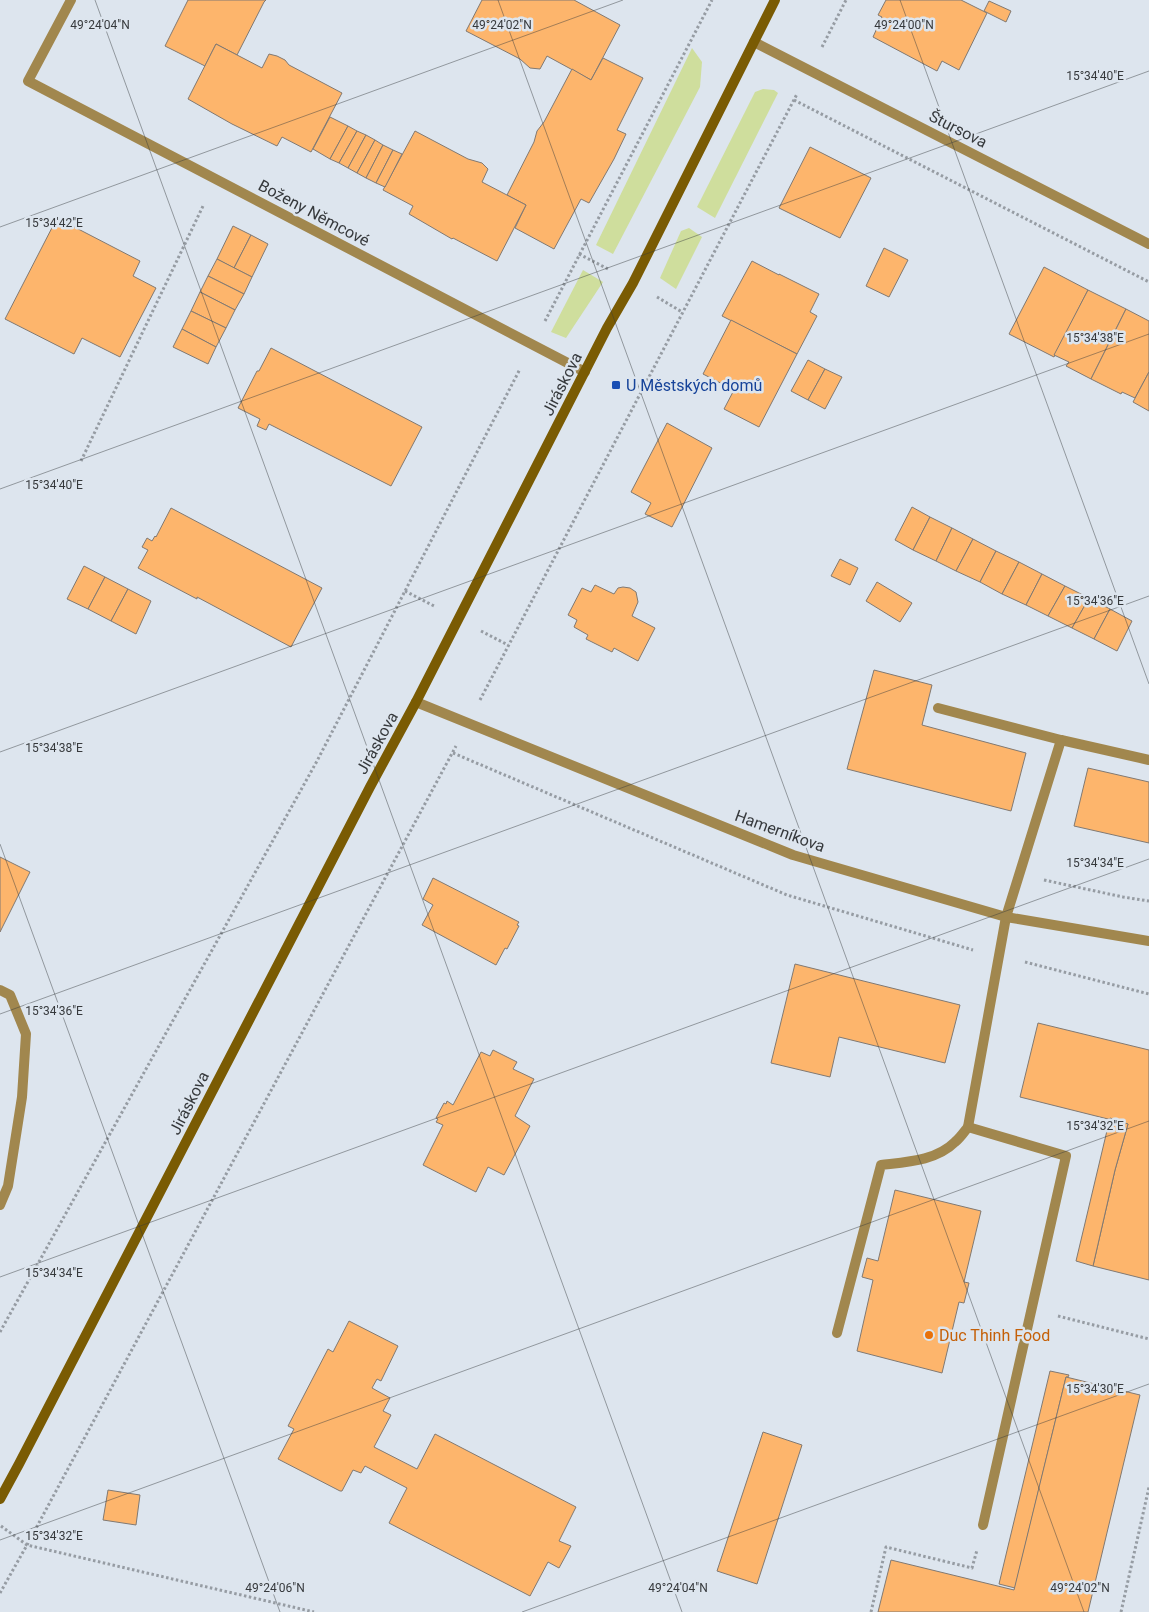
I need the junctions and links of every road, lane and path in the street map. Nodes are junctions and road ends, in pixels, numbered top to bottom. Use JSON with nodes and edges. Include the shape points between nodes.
{"nodes":[{"id":1,"x":71,"y":0,"type":"edge"},
{"id":2,"x":712,"y":0,"type":"edge"},
{"id":3,"x":775,"y":0,"type":"edge"},
{"id":4,"x":846,"y":0,"type":"edge"},
{"id":5,"x":754,"y":42,"type":"junction"},
{"id":6,"x":810,"y":70,"type":"junction"},
{"id":7,"x":216,"y":178,"type":"junction"},
{"id":8,"x":1149,"y":244,"type":"edge"},
{"id":9,"x":1149,"y":282,"type":"edge"},
{"id":10,"x":533,"y":345,"type":"junction"},
{"id":11,"x":585,"y":372,"type":"junction"},
{"id":12,"x":81,"y":461,"type":"dead end"},
{"id":13,"x":416,"y":702,"type":"junction"},
{"id":14,"x":938,"y":708,"type":"dead end"},
{"id":15,"x":468,"y":723,"type":"junction"},
{"id":16,"x":1061,"y":740,"type":"junction"},
{"id":17,"x":1149,"y":760,"type":"edge"},
{"id":18,"x":1020,"y":874,"type":"junction"},
{"id":19,"x":1149,"y":901,"type":"edge"},
{"id":20,"x":1006,"y":917,"type":"junction"},
{"id":21,"x":1149,"y":941,"type":"edge"},
{"id":22,"x":0,"y":990,"type":"edge"},
{"id":23,"x":968,"y":1127,"type":"junction"},
{"id":24,"x":0,"y":1205,"type":"edge"},
{"id":25,"x":1066,"y":1318,"type":"dead end"},
{"id":26,"x":0,"y":1332,"type":"edge"},
{"id":27,"x":837,"y":1333,"type":"dead end"},
{"id":28,"x":1149,"y":1339,"type":"edge"},
{"id":29,"x":1149,"y":1486,"type":"edge"},
{"id":30,"x":0,"y":1499,"type":"edge"},
{"id":31,"x":0,"y":1525,"type":"edge"},
{"id":32,"x":983,"y":1525,"type":"joint"},
{"id":33,"x":27,"y":1545,"type":"junction"},
{"id":34,"x":0,"y":1593,"type":"edge"},
{"id":35,"x":314,"y":1612,"type":"edge"},
{"id":36,"x":871,"y":1612,"type":"edge"},
{"id":37,"x":1121,"y":1612,"type":"edge"}],
"edges":[{"from":1,"to":7,"type":"street","name":"Boženy Němcové","via":[[28,81]]},
{"from":2,"to":10,"type":"path"},
{"from":3,"to":5,"type":"main road","name":"Jiráskova"},
{"from":4,"to":6,"type":"path"},
{"from":5,"to":6,"type":"street","name":"Štursova"},
{"from":5,"to":11,"type":"main road","name":"Jiráskova"},
{"from":6,"to":8,"type":"street","name":"Štursova"},
{"from":7,"to":10,"type":"street","name":"Boženy Němcové"},
{"from":7,"to":12,"type":"path"},
{"from":9,"to":15,"type":"path","via":[[794,100]]},
{"from":10,"to":11,"type":"street","name":"Boženy Němcové"},
{"from":10,"to":26,"type":"path","via":[[317,761]]},
{"from":11,"to":13,"type":"main road","name":"Jiráskova"},
{"from":13,"to":15,"type":"street","name":"Hamerníkova"},
{"from":13,"to":30,"type":"main road","name":"Jiráskova"},
{"from":14,"to":16,"type":"street"},
{"from":15,"to":20,"type":"street","name":"Hamerníkova","via":[[793,855]]},
{"from":15,"to":33,"type":"path"},
{"from":16,"to":17,"type":"street"},
{"from":16,"to":18,"type":"street"},
{"from":18,"to":19,"type":"path"},
{"from":18,"to":20,"type":"street"},
{"from":20,"to":21,"type":"street","name":"Hamerníkova"},
{"from":20,"to":23,"type":"street"},
{"from":22,"to":24,"type":"street","via":[[10,996],[26,1034],[22,1097],[8,1186]]},
{"from":23,"to":27,"type":"street","via":[[954,1144],[933,1156],[881,1165]]},
{"from":23,"to":32,"type":"street","via":[[1066,1156]]},
{"from":25,"to":28,"type":"path"},
{"from":29,"to":37,"type":"path"},
{"from":31,"to":33,"type":"path"},
{"from":32,"to":36,"type":"path","via":[[972,1568],[886,1547]]},
{"from":33,"to":34,"type":"path"},
{"from":33,"to":35,"type":"path"}]}
